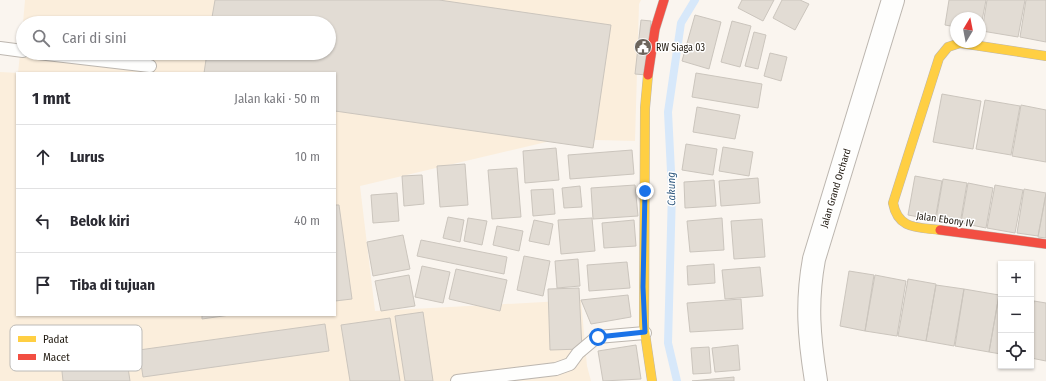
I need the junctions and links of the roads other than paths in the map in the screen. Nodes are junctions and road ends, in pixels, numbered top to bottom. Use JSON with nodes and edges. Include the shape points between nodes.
{"nodes":[{"id":1,"x":664,"y":0,"type":"edge"},
{"id":2,"x":893,"y":0,"type":"edge"},
{"id":3,"x":0,"y":48,"type":"edge"},
{"id":4,"x":16,"y":50,"type":"edge"},
{"id":5,"x":1046,"y":56,"type":"edge"},
{"id":6,"x":98,"y":60,"type":"edge"},
{"id":7,"x":150,"y":66,"type":"dead end"},
{"id":8,"x":1046,"y":244,"type":"edge"},
{"id":9,"x":645,"y":332,"type":"junction"},
{"id":10,"x":558,"y":375,"type":"edge"},
{"id":11,"x":457,"y":381,"type":"edge"},
{"id":12,"x":652,"y":381,"type":"edge"},
{"id":13,"x":816,"y":381,"type":"edge"}],
"edges":[{"from":1,"to":9,"type":"street","via":[[654,29],[646,94],[643,287]]},
{"from":2,"to":13,"type":"street","name":"Jalan Grand Orchard","via":[[814,259],[808,302]]},
{"from":3,"to":4,"type":"lane"},
{"from":5,"to":8,"type":"street","name":"Jalan Ebony IV","via":[[960,43],[948,47],[939,58],[893,203],[894,214],[910,226]]},
{"from":6,"to":7,"type":"lane"},
{"from":9,"to":10,"type":"lane","via":[[598,337],[578,353]]},
{"from":9,"to":12,"type":"street"},
{"from":10,"to":11,"type":"lane"}]}
